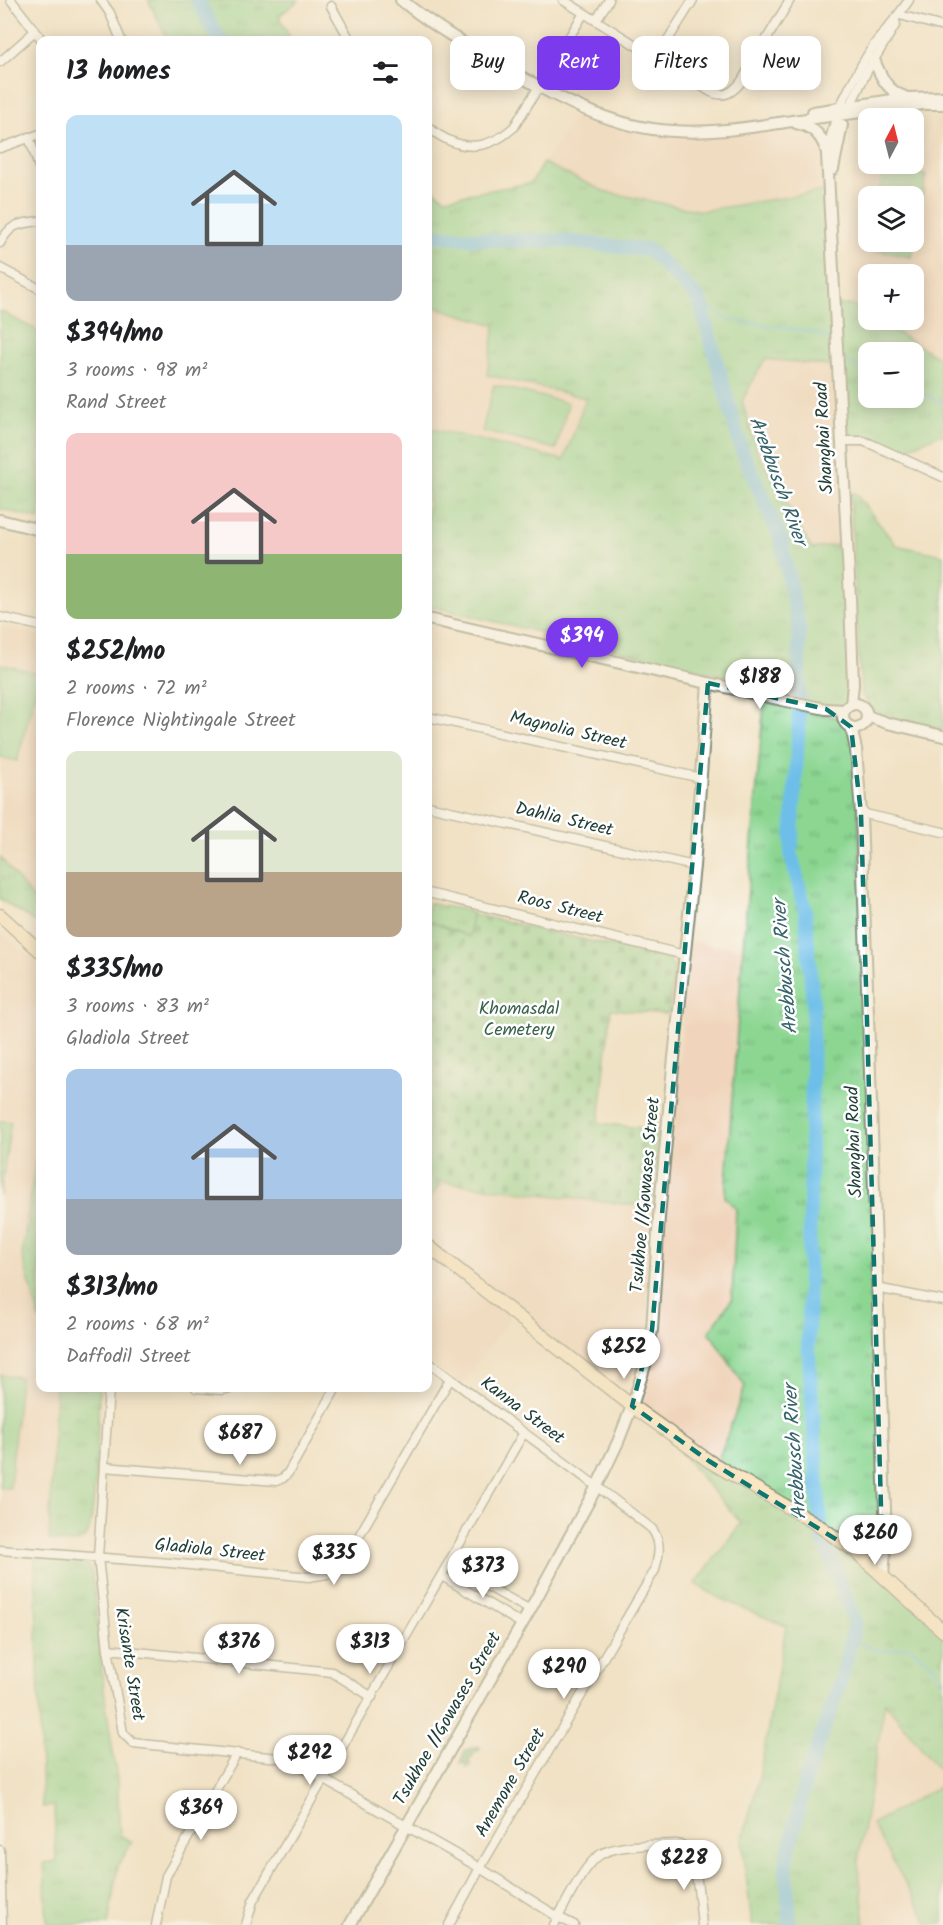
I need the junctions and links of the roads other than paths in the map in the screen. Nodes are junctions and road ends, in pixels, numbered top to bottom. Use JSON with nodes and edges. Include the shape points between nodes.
{"nodes":[{"id":1,"x":11,"y":0,"type":"edge"},
{"id":2,"x":101,"y":0,"type":"edge"},
{"id":3,"x":401,"y":0,"type":"edge"},
{"id":4,"x":563,"y":0,"type":"edge"},
{"id":5,"x":609,"y":0,"type":"edge"},
{"id":6,"x":693,"y":0,"type":"edge"},
{"id":7,"x":790,"y":0,"type":"edge"},
{"id":8,"x":909,"y":0,"type":"edge"},
{"id":9,"x":331,"y":6,"type":"dead end"},
{"id":10,"x":584,"y":14,"type":"junction"},
{"id":11,"x":900,"y":15,"type":"junction"},
{"id":12,"x":596,"y":20,"type":"junction"},
{"id":13,"x":943,"y":27,"type":"edge"},
{"id":14,"x":35,"y":32,"type":"junction"},
{"id":15,"x":38,"y":36,"type":"edge"},
{"id":16,"x":119,"y":36,"type":"edge"},
{"id":17,"x":348,"y":36,"type":"edge"},
{"id":18,"x":570,"y":36,"type":"edge"},
{"id":19,"x":670,"y":36,"type":"edge"},
{"id":20,"x":632,"y":42,"type":"edge"},
{"id":21,"x":874,"y":60,"type":"junction"},
{"id":22,"x":0,"y":62,"type":"edge"},
{"id":23,"x":537,"y":85,"type":"edge"},
{"id":24,"x":537,"y":88,"type":"edge"},
{"id":25,"x":545,"y":90,"type":"edge"},
{"id":26,"x":708,"y":90,"type":"edge"},
{"id":27,"x":943,"y":97,"type":"edge"},
{"id":28,"x":906,"y":98,"type":"junction"},
{"id":29,"x":943,"y":104,"type":"edge"},
{"id":30,"x":844,"y":111,"type":"junction"},
{"id":31,"x":789,"y":122,"type":"junction"},
{"id":32,"x":432,"y":130,"type":"edge"},
{"id":33,"x":688,"y":132,"type":"junction"},
{"id":34,"x":36,"y":135,"type":"edge"},
{"id":35,"x":29,"y":137,"type":"junction"},
{"id":36,"x":0,"y":148,"type":"edge"},
{"id":37,"x":828,"y":154,"type":"junction"},
{"id":38,"x":36,"y":158,"type":"edge"},
{"id":39,"x":830,"y":190,"type":"junction"},
{"id":40,"x":36,"y":222,"type":"edge"},
{"id":41,"x":0,"y":243,"type":"edge"},
{"id":42,"x":0,"y":268,"type":"edge"},
{"id":43,"x":36,"y":287,"type":"edge"},
{"id":44,"x":843,"y":441,"type":"junction"},
{"id":45,"x":943,"y":477,"type":"edge"},
{"id":46,"x":0,"y":520,"type":"edge"},
{"id":47,"x":36,"y":529,"type":"edge"},
{"id":48,"x":0,"y":617,"type":"edge"},
{"id":49,"x":432,"y":620,"type":"edge"},
{"id":50,"x":36,"y":625,"type":"edge"},
{"id":51,"x":708,"y":683,"type":"junction"},
{"id":52,"x":855,"y":716,"type":"junction"},
{"id":53,"x":432,"y":718,"type":"edge"},
{"id":54,"x":943,"y":736,"type":"edge"},
{"id":55,"x":701,"y":778,"type":"junction"},
{"id":56,"x":432,"y":807,"type":"edge"},
{"id":57,"x":861,"y":813,"type":"junction"},
{"id":58,"x":943,"y":832,"type":"edge"},
{"id":59,"x":694,"y":866,"type":"junction"},
{"id":60,"x":432,"y":894,"type":"edge"},
{"id":61,"x":0,"y":915,"type":"edge"},
{"id":62,"x":36,"y":947,"type":"edge"},
{"id":63,"x":685,"y":955,"type":"junction"},
{"id":64,"x":432,"y":1249,"type":"edge"},
{"id":65,"x":876,"y":1288,"type":"junction"},
{"id":66,"x":943,"y":1301,"type":"edge"},
{"id":67,"x":432,"y":1365,"type":"edge"},
{"id":68,"x":450,"y":1379,"type":"junction"},
{"id":69,"x":110,"y":1392,"type":"edge"},
{"id":70,"x":334,"y":1392,"type":"edge"},
{"id":71,"x":632,"y":1406,"type":"junction"},
{"id":72,"x":523,"y":1434,"type":"junction"},
{"id":73,"x":104,"y":1467,"type":"junction"},
{"id":74,"x":597,"y":1486,"type":"junction"},
{"id":75,"x":883,"y":1538,"type":"junction"},
{"id":76,"x":0,"y":1550,"type":"edge"},
{"id":77,"x":855,"y":1551,"type":"junction"},
{"id":78,"x":98,"y":1557,"type":"junction"},
{"id":79,"x":449,"y":1565,"type":"junction"},
{"id":80,"x":880,"y":1574,"type":"junction"},
{"id":81,"x":442,"y":1576,"type":"junction"},
{"id":82,"x":530,"y":1610,"type":"junction"},
{"id":83,"x":522,"y":1624,"type":"junction"},
{"id":84,"x":943,"y":1631,"type":"edge"},
{"id":85,"x":108,"y":1649,"type":"junction"},
{"id":86,"x":372,"y":1697,"type":"junction"},
{"id":87,"x":237,"y":1753,"type":"junction"},
{"id":88,"x":324,"y":1779,"type":"junction"},
{"id":89,"x":406,"y":1825,"type":"junction"},
{"id":90,"x":0,"y":1850,"type":"edge"},
{"id":91,"x":480,"y":1868,"type":"junction"},
{"id":92,"x":556,"y":1921,"type":"edge"},
{"id":93,"x":2,"y":1925,"type":"edge"},
{"id":94,"x":156,"y":1925,"type":"edge"},
{"id":95,"x":246,"y":1925,"type":"edge"},
{"id":96,"x":350,"y":1925,"type":"edge"},
{"id":97,"x":449,"y":1925,"type":"edge"},
{"id":98,"x":574,"y":1925,"type":"edge"},
{"id":99,"x":702,"y":1925,"type":"edge"}],
"edges":[{"from":1,"to":14,"type":"street"},
{"from":2,"to":16,"type":"street"},
{"from":3,"to":23,"type":"street","via":[[473,49]]},
{"from":4,"to":10,"type":"street"},
{"from":5,"to":12,"type":"street"},
{"from":6,"to":19,"type":"street"},
{"from":7,"to":26,"type":"street","via":[[741,82],[728,94]]},
{"from":8,"to":11,"type":"street","name":"Shanghai Road"},
{"from":9,"to":17,"type":"street"},
{"from":10,"to":12,"type":"street"},
{"from":10,"to":18,"type":"street"},
{"from":11,"to":13,"type":"street"},
{"from":11,"to":21,"type":"street","name":"Shanghai Road"},
{"from":11,"to":30,"type":"street","name":"Shanghai Road","via":[[876,42],[855,76]]},
{"from":12,"to":20,"type":"street"},
{"from":14,"to":15,"type":"street"},
{"from":14,"to":22,"type":"street"},
{"from":21,"to":28,"type":"street","via":[[892,92]]},
{"from":21,"to":30,"type":"street","name":"Shanghai Road"},
{"from":24,"to":32,"type":"street","via":[[514,127],[503,137],[488,143],[458,145]]},
{"from":25,"to":33,"type":"street","via":[[580,109],[610,119]]},
{"from":27,"to":28,"type":"street"},
{"from":28,"to":30,"type":"street"},
{"from":29,"to":30,"type":"street"},
{"from":30,"to":31,"type":"street"},
{"from":30,"to":33,"type":"street"},
{"from":30,"to":37,"type":"street","name":"Shanghai Road"},
{"from":30,"to":39,"type":"street","name":"Shanghai Road"},
{"from":31,"to":33,"type":"street"},
{"from":31,"to":37,"type":"street","via":[[811,127]]},
{"from":34,"to":35,"type":"street"},
{"from":35,"to":36,"type":"street"},
{"from":35,"to":38,"type":"street"},
{"from":37,"to":39,"type":"street","name":"Shanghai Road"},
{"from":39,"to":44,"type":"street","name":"Shanghai Road"},
{"from":40,"to":41,"type":"street","via":[[10,229]]},
{"from":42,"to":43,"type":"street"},
{"from":44,"to":45,"type":"street","via":[[872,444]]},
{"from":44,"to":52,"type":"street","name":"Shanghai Road"},
{"from":46,"to":47,"type":"street"},
{"from":48,"to":50,"type":"street"},
{"from":49,"to":51,"type":"street"},
{"from":51,"to":52,"type":"street"},
{"from":51,"to":55,"type":"street","name":"Tsukhoe //Gowases Street"},
{"from":52,"to":54,"type":"street"},
{"from":52,"to":57,"type":"street","name":"Shanghai Road"},
{"from":53,"to":55,"type":"street","name":"Magnolia Street"},
{"from":55,"to":59,"type":"street","name":"Tsukhoe //Gowases Street"},
{"from":56,"to":59,"type":"street","name":"Dahlia Street"},
{"from":57,"to":58,"type":"street"},
{"from":57,"to":65,"type":"street","name":"Shanghai Road"},
{"from":59,"to":63,"type":"street","name":"Tsukhoe //Gowases Street"},
{"from":60,"to":63,"type":"street","name":"Roos Street"},
{"from":61,"to":62,"type":"main road"},
{"from":63,"to":71,"type":"street","name":"Tsukhoe //Gowases Street","via":[[651,1338]]},
{"from":64,"to":71,"type":"main road"},
{"from":65,"to":66,"type":"street"},
{"from":65,"to":75,"type":"street","name":"Shanghai Road"},
{"from":67,"to":68,"type":"street","name":"Kanna Street"},
{"from":68,"to":72,"type":"street","name":"Kanna Street"},
{"from":68,"to":78,"type":"street","name":"Gladiola Street","via":[[335,1571],[309,1577]]},
{"from":69,"to":73,"type":"street","name":"Krisante Street"},
{"from":70,"to":73,"type":"street","via":[[283,1478],[267,1481]]},
{"from":71,"to":74,"type":"street","name":"Tsukhoe //Gowases Street"},
{"from":71,"to":77,"type":"main road","via":[[709,1461]]},
{"from":72,"to":74,"type":"street","name":"Kanna Street"},
{"from":72,"to":79,"type":"street"},
{"from":73,"to":78,"type":"street","name":"Krisante Street"},
{"from":74,"to":82,"type":"street","name":"Tsukhoe //Gowases Street"},
{"from":74,"to":91,"type":"street","name":"Anemone Street","via":[[652,1529],[658,1538],[655,1570]]},
{"from":75,"to":77,"type":"main road","via":[[869,1552]]},
{"from":75,"to":80,"type":"street","name":"Shanghai Road"},
{"from":76,"to":78,"type":"street","name":"Gladiola Street"},
{"from":77,"to":80,"type":"main road"},
{"from":78,"to":85,"type":"street","name":"Krisante Street"},
{"from":79,"to":81,"type":"street"},
{"from":79,"to":82,"type":"street"},
{"from":80,"to":84,"type":"main road"},
{"from":81,"to":83,"type":"street"},
{"from":81,"to":86,"type":"street"},
{"from":82,"to":83,"type":"street","name":"Tsukhoe //Gowases Street"},
{"from":83,"to":89,"type":"street","name":"Tsukhoe //Gowases Street"},
{"from":85,"to":86,"type":"street","via":[[332,1672]]},
{"from":85,"to":87,"type":"street","name":"Krisante Street","via":[[123,1733],[128,1739],[133,1743]]},
{"from":86,"to":88,"type":"street"},
{"from":87,"to":88,"type":"street","name":"Krisante Street","via":[[285,1758]]},
{"from":87,"to":94,"type":"street","via":[[166,1876]]},
{"from":88,"to":89,"type":"street","name":"Krisante Street"},
{"from":88,"to":95,"type":"street","via":[[253,1901]]},
{"from":89,"to":91,"type":"street","name":"Krisante Street"},
{"from":89,"to":96,"type":"street","name":"Tsukhoe //Gowases Street"},
{"from":90,"to":93,"type":"street"},
{"from":91,"to":92,"type":"street","name":"Krisante Street"},
{"from":91,"to":97,"type":"street","name":"Anemone Street"},
{"from":92,"to":98,"type":"street","name":"Krisante Street"},
{"from":92,"to":99,"type":"street","via":[[601,1853],[676,1844],[690,1852]]}]}
